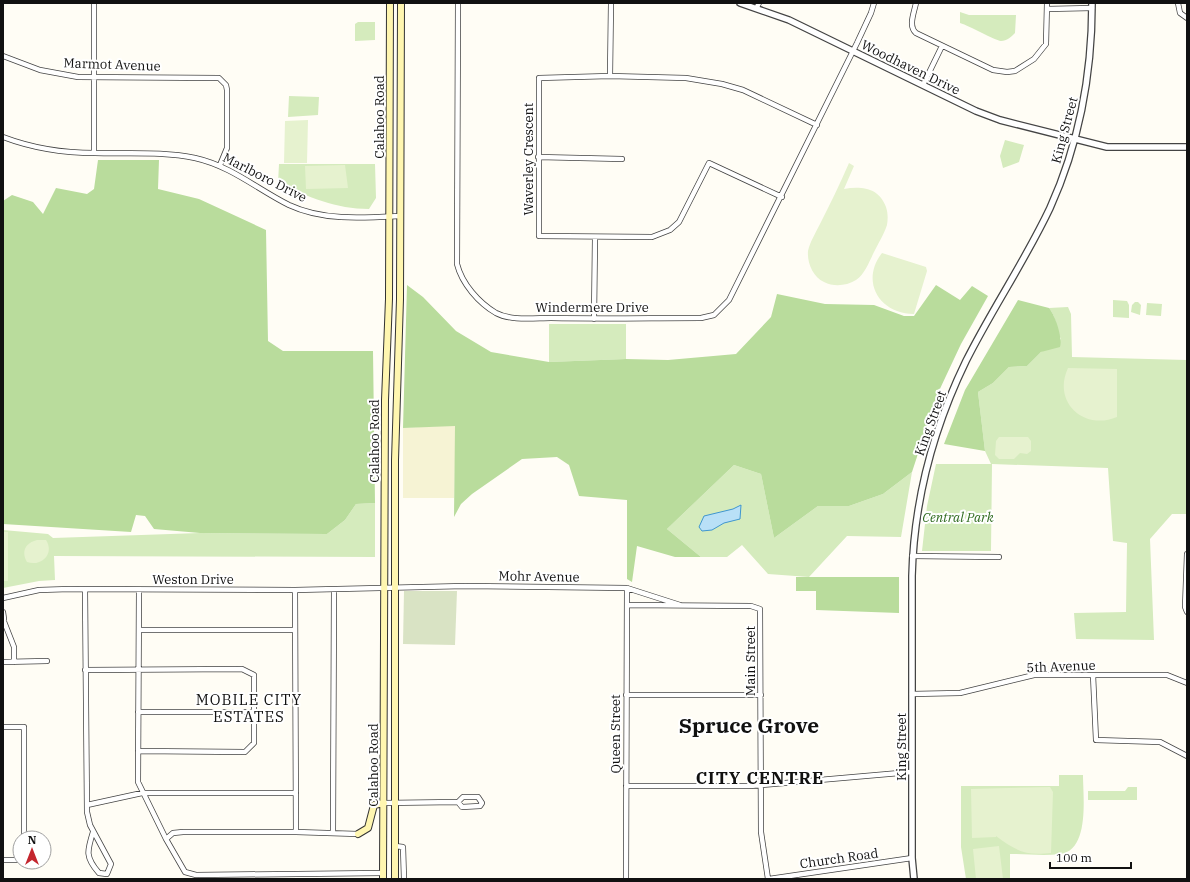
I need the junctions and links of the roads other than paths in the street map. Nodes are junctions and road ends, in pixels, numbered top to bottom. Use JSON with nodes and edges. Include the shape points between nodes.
{"nodes":[{"id":1,"x":94,"y":3,"type":"edge"},
{"id":2,"x":390,"y":3,"type":"edge"},
{"id":3,"x":401,"y":3,"type":"edge"},
{"id":4,"x":458,"y":3,"type":"edge"},
{"id":5,"x":611,"y":3,"type":"edge"},
{"id":6,"x":740,"y":3,"type":"edge"},
{"id":7,"x":874,"y":3,"type":"edge"},
{"id":8,"x":916,"y":3,"type":"edge"},
{"id":9,"x":1047,"y":3,"type":"edge"},
{"id":10,"x":1178,"y":3,"type":"edge"},
{"id":11,"x":758,"y":5,"type":"edge"},
{"id":12,"x":1092,"y":6,"type":"edge"},
{"id":13,"x":1047,"y":9,"type":"junction"},
{"id":14,"x":1187,"y":18,"type":"edge"},
{"id":15,"x":942,"y":46,"type":"junction"},
{"id":16,"x":853,"y":51,"type":"junction"},
{"id":17,"x":3,"y":56,"type":"edge"},
{"id":18,"x":610,"y":76,"type":"junction"},
{"id":19,"x":94,"y":77,"type":"junction"},
{"id":20,"x":923,"y":85,"type":"junction"},
{"id":21,"x":816,"y":125,"type":"junction"},
{"id":22,"x":3,"y":137,"type":"edge"},
{"id":23,"x":1075,"y":139,"type":"junction"},
{"id":24,"x":1187,"y":147,"type":"edge"},
{"id":25,"x":94,"y":153,"type":"junction"},
{"id":26,"x":538,"y":156,"type":"junction"},
{"id":27,"x":622,"y":159,"type":"dead end"},
{"id":28,"x":220,"y":165,"type":"junction"},
{"id":29,"x":782,"y":197,"type":"junction"},
{"id":30,"x":400,"y":216,"type":"junction"},
{"id":31,"x":389,"y":217,"type":"junction"},
{"id":32,"x":595,"y":238,"type":"junction"},
{"id":33,"x":594,"y":319,"type":"junction"},
{"id":34,"x":1187,"y":554,"type":"edge"},
{"id":35,"x":912,"y":556,"type":"junction"},
{"id":36,"x":999,"y":557,"type":"dead end"},
{"id":37,"x":395,"y":587,"type":"junction"},
{"id":38,"x":385,"y":588,"type":"junction"},
{"id":39,"x":627,"y":588,"type":"junction"},
{"id":40,"x":85,"y":590,"type":"junction"},
{"id":41,"x":139,"y":590,"type":"junction"},
{"id":42,"x":295,"y":590,"type":"junction"},
{"id":43,"x":334,"y":590,"type":"junction"},
{"id":44,"x":3,"y":598,"type":"edge"},
{"id":45,"x":627,"y":605,"type":"junction"},
{"id":46,"x":680,"y":605,"type":"junction"},
{"id":47,"x":761,"y":611,"type":"joint"},
{"id":48,"x":3,"y":612,"type":"edge"},
{"id":49,"x":1187,"y":612,"type":"edge"},
{"id":50,"x":3,"y":619,"type":"edge"},
{"id":51,"x":139,"y":630,"type":"junction"},
{"id":52,"x":295,"y":630,"type":"junction"},
{"id":53,"x":47,"y":661,"type":"dead end"},
{"id":54,"x":3,"y":662,"type":"edge"},
{"id":55,"x":14,"y":662,"type":"junction"},
{"id":56,"x":85,"y":670,"type":"junction"},
{"id":57,"x":138,"y":671,"type":"junction"},
{"id":58,"x":1093,"y":675,"type":"junction"},
{"id":59,"x":1187,"y":683,"type":"edge"},
{"id":60,"x":912,"y":694,"type":"junction"},
{"id":61,"x":626,"y":695,"type":"junction"},
{"id":62,"x":761,"y":695,"type":"junction"},
{"id":63,"x":138,"y":712,"type":"junction"},
{"id":64,"x":253,"y":712,"type":"junction"},
{"id":65,"x":3,"y":727,"type":"edge"},
{"id":66,"x":138,"y":751,"type":"junction"},
{"id":67,"x":1187,"y":756,"type":"edge"},
{"id":68,"x":912,"y":772,"type":"junction"},
{"id":69,"x":761,"y":785,"type":"junction"},
{"id":70,"x":626,"y":786,"type":"junction"},
{"id":71,"x":296,"y":792,"type":"junction"},
{"id":72,"x":142,"y":793,"type":"junction"},
{"id":73,"x":395,"y":802,"type":"junction"},
{"id":74,"x":458,"y":802,"type":"junction"},
{"id":75,"x":384,"y":803,"type":"junction"},
{"id":76,"x":87,"y":806,"type":"junction"},
{"id":77,"x":24,"y":830,"type":"edge"},
{"id":78,"x":93,"y":832,"type":"junction"},
{"id":79,"x":296,"y":832,"type":"junction"},
{"id":80,"x":333,"y":833,"type":"junction"},
{"id":81,"x":358,"y":834,"type":"joint"},
{"id":82,"x":166,"y":839,"type":"junction"},
{"id":83,"x":395,"y":846,"type":"junction"},
{"id":84,"x":912,"y":858,"type":"junction"},
{"id":85,"x":383,"y":876,"type":"edge"},
{"id":86,"x":395,"y":879,"type":"edge"},
{"id":87,"x":404,"y":879,"type":"edge"},
{"id":88,"x":626,"y":879,"type":"edge"},
{"id":89,"x":768,"y":879,"type":"edge"},
{"id":90,"x":914,"y":879,"type":"edge"}],
"edges":[{"from":1,"to":19,"type":"street"},
{"from":2,"to":31,"type":"main road","name":"Calahoo Road"},
{"from":3,"to":30,"type":"main road","name":"Calahoo Road"},
{"from":4,"to":33,"type":"street","name":"Windermere Drive","via":[[457,264],[460,276],[470,291],[497,313],[514,318]]},
{"from":5,"to":18,"type":"street"},
{"from":6,"to":11,"type":"street","name":"Woodhaven Drive"},
{"from":7,"to":16,"type":"street","name":"Windermere Drive"},
{"from":8,"to":15,"type":"street","via":[[912,30]]},
{"from":9,"to":13,"type":"street"},
{"from":10,"to":14,"type":"street","via":[[1180,13]]},
{"from":11,"to":16,"type":"street","name":"Woodhaven Drive"},
{"from":12,"to":13,"type":"street"},
{"from":12,"to":23,"type":"street","name":"King Street","via":[[1088,76]]},
{"from":13,"to":15,"type":"street","via":[[1047,37],[1043,50],[1015,71],[993,70]]},
{"from":15,"to":20,"type":"street"},
{"from":16,"to":20,"type":"street","name":"Woodhaven Drive"},
{"from":16,"to":21,"type":"street","name":"Windermere Drive"},
{"from":17,"to":19,"type":"street","name":"Marmot Avenue","via":[[40,70]]},
{"from":18,"to":21,"type":"street","name":"Waverley Crescent","via":[[686,78],[722,84],[743,90]]},
{"from":18,"to":26,"type":"street","name":"Waverley Crescent","via":[[539,78]]},
{"from":19,"to":25,"type":"street"},
{"from":19,"to":28,"type":"street","name":"Marmot Avenue","via":[[215,77],[223,81],[227,90],[227,148]]},
{"from":20,"to":23,"type":"street","name":"Woodhaven Drive","via":[[988,116]]},
{"from":21,"to":29,"type":"street","name":"Windermere Drive"},
{"from":22,"to":25,"type":"street","name":"Marlboro Drive","via":[[58,151]]},
{"from":23,"to":24,"type":"street","name":"Woodhaven Drive","via":[[1107,147]]},
{"from":23,"to":35,"type":"street","name":"King Street","via":[[1050,208],[947,403],[921,486]]},
{"from":25,"to":28,"type":"street","name":"Marlboro Drive","via":[[180,155]]},
{"from":26,"to":27,"type":"street"},
{"from":26,"to":32,"type":"street","name":"Waverley Crescent","via":[[539,236]]},
{"from":28,"to":31,"type":"street","name":"Marlboro Drive","via":[[275,197],[308,212],[334,217]]},
{"from":29,"to":32,"type":"street","name":"Waverley Crescent","via":[[709,163],[679,222],[670,230],[652,237]]},
{"from":29,"to":33,"type":"street","name":"Windermere Drive","via":[[729,300],[714,315],[701,318]]},
{"from":30,"to":31,"type":"street","name":"Marlboro Drive"},
{"from":30,"to":37,"type":"main road","name":"Calahoo Road"},
{"from":31,"to":38,"type":"main road","name":"Calahoo Road","via":[[389,299],[384,407]]},
{"from":32,"to":33,"type":"street"},
{"from":34,"to":49,"type":"street"},
{"from":35,"to":36,"type":"street"},
{"from":35,"to":60,"type":"street","name":"King Street"},
{"from":37,"to":38,"type":"street","name":"Mohr Avenue"},
{"from":37,"to":39,"type":"street","name":"Mohr Avenue"},
{"from":37,"to":73,"type":"main road","name":"Calahoo Road"},
{"from":38,"to":43,"type":"street","name":"Weston Drive"},
{"from":38,"to":75,"type":"main road","name":"Calahoo Road"},
{"from":39,"to":45,"type":"street","name":"Queen Street"},
{"from":39,"to":46,"type":"street","name":"Mohr Avenue"},
{"from":40,"to":41,"type":"street","name":"Weston Drive"},
{"from":40,"to":44,"type":"street","name":"Weston Drive","via":[[39,590]]},
{"from":40,"to":56,"type":"street"},
{"from":41,"to":42,"type":"street","name":"Weston Drive"},
{"from":41,"to":51,"type":"street"},
{"from":42,"to":43,"type":"street","name":"Weston Drive"},
{"from":42,"to":52,"type":"street"},
{"from":43,"to":80,"type":"street"},
{"from":45,"to":46,"type":"street","name":"Mohr Avenue"},
{"from":45,"to":61,"type":"street","name":"Queen Street"},
{"from":46,"to":47,"type":"street","name":"Mohr Avenue","via":[[754,606]]},
{"from":47,"to":62,"type":"street","name":"Main Street"},
{"from":48,"to":50,"type":"street"},
{"from":50,"to":55,"type":"street","via":[[14,646]]},
{"from":51,"to":52,"type":"street"},
{"from":51,"to":57,"type":"street"},
{"from":52,"to":71,"type":"street"},
{"from":53,"to":55,"type":"street"},
{"from":54,"to":55,"type":"street"},
{"from":56,"to":57,"type":"street"},
{"from":56,"to":76,"type":"street"},
{"from":57,"to":63,"type":"street"},
{"from":57,"to":64,"type":"street","via":[[242,669],[254,675]]},
{"from":58,"to":59,"type":"street","name":"5th Avenue","via":[[1167,675]]},
{"from":58,"to":60,"type":"street","name":"5th Avenue","via":[[1034,675],[960,693]]},
{"from":58,"to":67,"type":"street","via":[[1096,740],[1160,742]]},
{"from":60,"to":68,"type":"street","name":"King Street"},
{"from":61,"to":62,"type":"street"},
{"from":61,"to":70,"type":"street","name":"Queen Street"},
{"from":62,"to":69,"type":"street","name":"Main Street"},
{"from":63,"to":64,"type":"street"},
{"from":63,"to":66,"type":"street"},
{"from":64,"to":66,"type":"street","via":[[254,743],[245,752]]},
{"from":65,"to":77,"type":"street","via":[[24,727]]},
{"from":66,"to":72,"type":"street","via":[[138,782]]},
{"from":68,"to":69,"type":"street"},
{"from":68,"to":84,"type":"street","name":"King Street"},
{"from":69,"to":70,"type":"street"},
{"from":69,"to":89,"type":"street","name":"Main Street","via":[[761,832]]},
{"from":70,"to":88,"type":"street","name":"Queen Street"},
{"from":71,"to":72,"type":"street"},
{"from":71,"to":79,"type":"street"},
{"from":72,"to":76,"type":"street"},
{"from":72,"to":82,"type":"street"},
{"from":73,"to":74,"type":"street"},
{"from":73,"to":75,"type":"street"},
{"from":73,"to":83,"type":"main road","name":"Calahoo Road"},
{"from":74,"to":74,"type":"street","via":[[462,807],[477,808],[482,803],[478,797],[463,797]]},
{"from":75,"to":81,"type":"main road","via":[[374,805],[368,828]]},
{"from":75,"to":85,"type":"main road","name":"Calahoo Road"},
{"from":76,"to":78,"type":"street"},
{"from":78,"to":78,"type":"street","via":[[88,858],[99,873],[108,874],[111,864]]},
{"from":79,"to":80,"type":"street"},
{"from":79,"to":82,"type":"street","via":[[183,832],[173,833]]},
{"from":80,"to":81,"type":"street"},
{"from":82,"to":85,"type":"street","via":[[186,872],[196,875]]},
{"from":83,"to":86,"type":"main road","name":"Calahoo Road"},
{"from":83,"to":87,"type":"street","via":[[403,847]]},
{"from":84,"to":89,"type":"street","name":"Church Road"},
{"from":84,"to":90,"type":"street","name":"King Street"}]}
